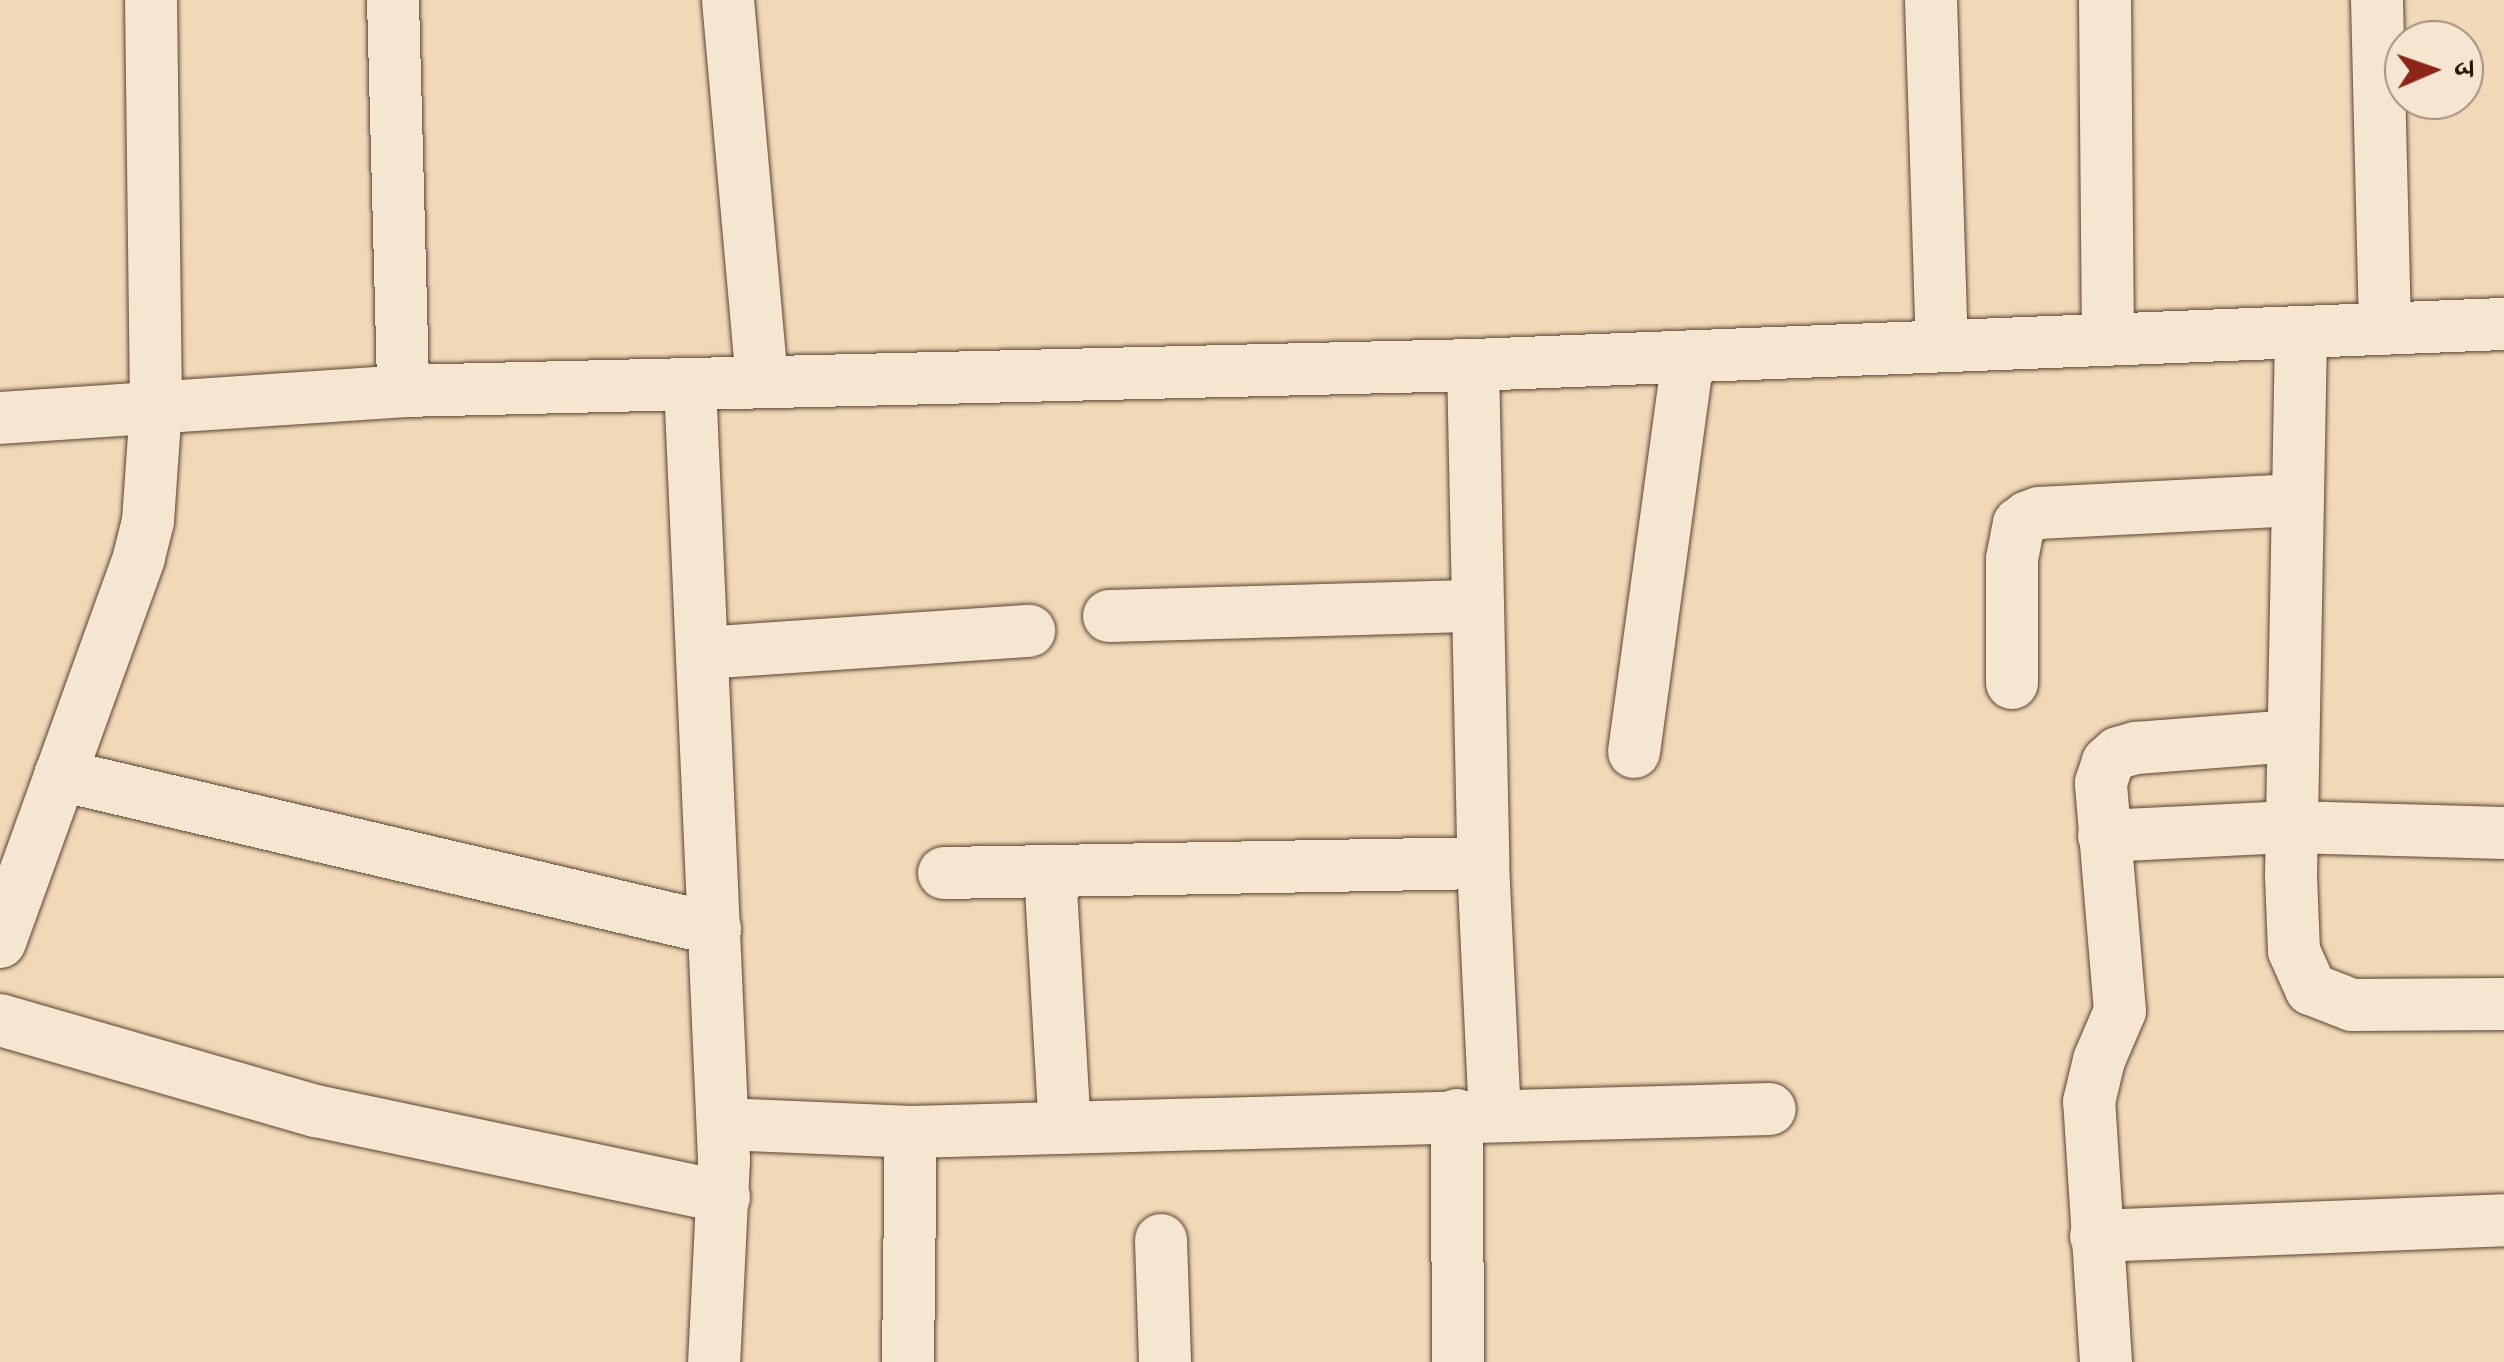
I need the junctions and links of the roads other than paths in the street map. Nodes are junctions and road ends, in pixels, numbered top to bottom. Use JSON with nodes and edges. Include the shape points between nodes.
{"nodes":[{"id":1,"x":152,"y":0,"type":"edge"},
{"id":2,"x":393,"y":0,"type":"edge"},
{"id":3,"x":728,"y":0,"type":"edge"},
{"id":4,"x":1930,"y":0,"type":"edge"},
{"id":5,"x":2105,"y":0,"type":"edge"},
{"id":6,"x":2377,"y":0,"type":"edge"},
{"id":7,"x":2504,"y":324,"type":"edge"},
{"id":8,"x":2385,"y":329,"type":"junction"},
{"id":9,"x":2301,"y":334,"type":"junction"},
{"id":10,"x":2108,"y":338,"type":"junction"},
{"id":11,"x":1942,"y":343,"type":"junction"},
{"id":12,"x":1688,"y":357,"type":"junction"},
{"id":13,"x":1473,"y":365,"type":"junction"},
{"id":14,"x":762,"y":380,"type":"junction"},
{"id":15,"x":690,"y":384,"type":"junction"},
{"id":16,"x":403,"y":391,"type":"junction"},
{"id":17,"x":156,"y":406,"type":"junction"},
{"id":18,"x":0,"y":418,"type":"edge"},
{"id":19,"x":2296,"y":500,"type":"junction"},
{"id":20,"x":1478,"y":606,"type":"junction"},
{"id":21,"x":1110,"y":616,"type":"dead end"},
{"id":22,"x":1029,"y":631,"type":"dead end"},
{"id":23,"x":703,"y":653,"type":"junction"},
{"id":24,"x":2012,"y":683,"type":"dead end"},
{"id":25,"x":2294,"y":736,"type":"junction"},
{"id":26,"x":1634,"y":752,"type":"dead end"},
{"id":27,"x":60,"y":774,"type":"junction"},
{"id":28,"x":2292,"y":828,"type":"junction"},
{"id":29,"x":2504,"y":834,"type":"edge"},
{"id":30,"x":2104,"y":836,"type":"junction"},
{"id":31,"x":1484,"y":864,"type":"junction"},
{"id":32,"x":1050,"y":871,"type":"junction"},
{"id":33,"x":944,"y":873,"type":"dead end"},
{"id":34,"x":715,"y":929,"type":"junction"},
{"id":35,"x":0,"y":942,"type":"edge"},
{"id":36,"x":2504,"y":1004,"type":"edge"},
{"id":37,"x":0,"y":1020,"type":"edge"},
{"id":38,"x":1770,"y":1109,"type":"dead end"},
{"id":39,"x":1476,"y":1115,"type":"junction"},
{"id":40,"x":723,"y":1124,"type":"junction"},
{"id":41,"x":1066,"y":1128,"type":"junction"},
{"id":42,"x":910,"y":1132,"type":"junction"},
{"id":43,"x":724,"y":1197,"type":"junction"},
{"id":44,"x":2504,"y":1220,"type":"edge"},
{"id":45,"x":2096,"y":1236,"type":"junction"},
{"id":46,"x":1161,"y":1240,"type":"dead end"},
{"id":47,"x":714,"y":1362,"type":"edge"},
{"id":48,"x":908,"y":1362,"type":"edge"},
{"id":49,"x":1166,"y":1362,"type":"edge"},
{"id":50,"x":1458,"y":1362,"type":"edge"},
{"id":51,"x":2106,"y":1362,"type":"edge"}],
"edges":[{"from":1,"to":17,"type":"street"},
{"from":2,"to":16,"type":"street"},
{"from":3,"to":14,"type":"street"},
{"from":4,"to":11,"type":"street"},
{"from":5,"to":10,"type":"street"},
{"from":6,"to":8,"type":"street"},
{"from":7,"to":8,"type":"street"},
{"from":8,"to":9,"type":"street"},
{"from":9,"to":10,"type":"street"},
{"from":9,"to":19,"type":"street"},
{"from":10,"to":11,"type":"street"},
{"from":11,"to":12,"type":"street"},
{"from":12,"to":13,"type":"street"},
{"from":12,"to":26,"type":"street"},
{"from":13,"to":14,"type":"street"},
{"from":13,"to":20,"type":"street"},
{"from":14,"to":15,"type":"street"},
{"from":15,"to":16,"type":"street"},
{"from":15,"to":23,"type":"street"},
{"from":16,"to":17,"type":"street"},
{"from":17,"to":18,"type":"street"},
{"from":17,"to":27,"type":"street","via":[[139,557]]},
{"from":19,"to":24,"type":"street","via":[[2028,518],[2020,524],[2012,559]]},
{"from":19,"to":25,"type":"street"},
{"from":20,"to":21,"type":"street"},
{"from":20,"to":31,"type":"street"},
{"from":22,"to":23,"type":"street"},
{"from":23,"to":34,"type":"street"},
{"from":25,"to":28,"type":"street"},
{"from":25,"to":30,"type":"street","via":[[2118,752],[2102,782]]},
{"from":27,"to":34,"type":"street"},
{"from":27,"to":35,"type":"street"},
{"from":28,"to":29,"type":"street"},
{"from":28,"to":30,"type":"street"},
{"from":28,"to":36,"type":"street","via":[[2294,951],[2311,988],[2352,1005]]},
{"from":30,"to":45,"type":"street","via":[[2120,1011],[2089,1102]]},
{"from":31,"to":32,"type":"street"},
{"from":31,"to":39,"type":"street"},
{"from":32,"to":33,"type":"street"},
{"from":32,"to":41,"type":"street"},
{"from":34,"to":40,"type":"street"},
{"from":37,"to":43,"type":"street","via":[[316,1111]]},
{"from":38,"to":39,"type":"street"},
{"from":39,"to":41,"type":"street"},
{"from":39,"to":50,"type":"street"},
{"from":40,"to":42,"type":"street"},
{"from":40,"to":43,"type":"street"},
{"from":41,"to":42,"type":"street"},
{"from":42,"to":48,"type":"street"},
{"from":43,"to":47,"type":"street"},
{"from":44,"to":45,"type":"street"},
{"from":45,"to":51,"type":"street"},
{"from":46,"to":49,"type":"street"}]}
